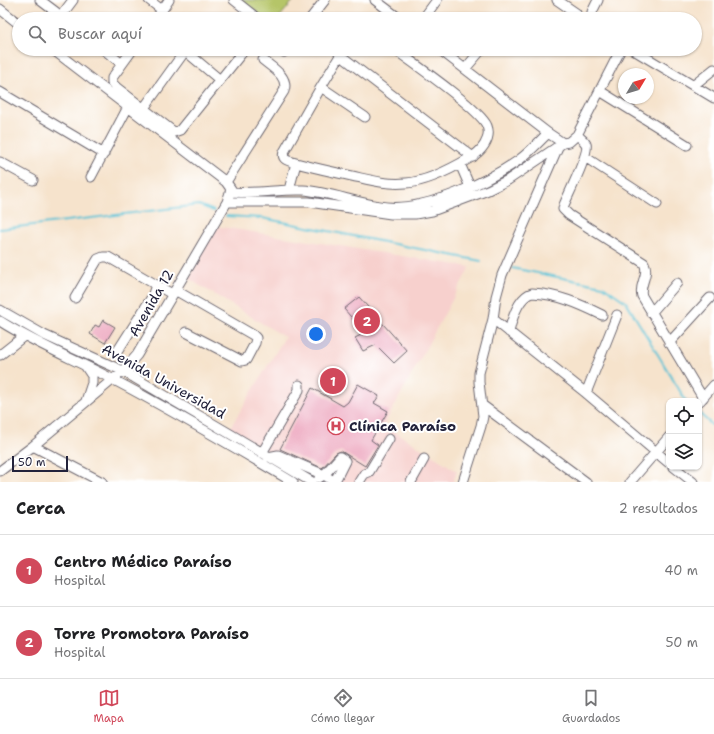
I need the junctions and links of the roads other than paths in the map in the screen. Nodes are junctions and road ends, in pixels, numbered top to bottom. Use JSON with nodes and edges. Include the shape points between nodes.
{"nodes":[{"id":1,"x":40,"y":0,"type":"edge"},
{"id":2,"x":74,"y":0,"type":"edge"},
{"id":3,"x":149,"y":0,"type":"edge"},
{"id":4,"x":169,"y":0,"type":"edge"},
{"id":5,"x":234,"y":0,"type":"edge"},
{"id":6,"x":325,"y":0,"type":"edge"},
{"id":7,"x":375,"y":0,"type":"edge"},
{"id":8,"x":437,"y":0,"type":"edge"},
{"id":9,"x":557,"y":0,"type":"edge"},
{"id":10,"x":0,"y":9,"type":"edge"},
{"id":11,"x":162,"y":10,"type":"joint"},
{"id":12,"x":55,"y":12,"type":"edge"},
{"id":13,"x":67,"y":12,"type":"edge"},
{"id":14,"x":249,"y":12,"type":"edge"},
{"id":15,"x":316,"y":12,"type":"edge"},
{"id":16,"x":391,"y":12,"type":"edge"},
{"id":17,"x":428,"y":12,"type":"edge"},
{"id":18,"x":575,"y":12,"type":"edge"},
{"id":19,"x":12,"y":18,"type":"edge"},
{"id":20,"x":61,"y":56,"type":"edge"},
{"id":21,"x":112,"y":56,"type":"edge"},
{"id":22,"x":128,"y":56,"type":"edge"},
{"id":23,"x":180,"y":56,"type":"edge"},
{"id":24,"x":191,"y":56,"type":"edge"},
{"id":25,"x":239,"y":56,"type":"edge"},
{"id":26,"x":339,"y":56,"type":"edge"},
{"id":27,"x":347,"y":56,"type":"edge"},
{"id":28,"x":403,"y":56,"type":"edge"},
{"id":29,"x":449,"y":56,"type":"edge"},
{"id":30,"x":476,"y":56,"type":"edge"},
{"id":31,"x":618,"y":56,"type":"edge"},
{"id":32,"x":644,"y":56,"type":"edge"},
{"id":33,"x":263,"y":60,"type":"dead end"},
{"id":34,"x":122,"y":64,"type":"junction"},
{"id":35,"x":465,"y":68,"type":"junction"},
{"id":36,"x":714,"y":69,"type":"edge"},
{"id":37,"x":220,"y":80,"type":"junction"},
{"id":38,"x":694,"y":85,"type":"junction"},
{"id":39,"x":320,"y":87,"type":"junction"},
{"id":40,"x":600,"y":91,"type":"junction"},
{"id":41,"x":0,"y":92,"type":"edge"},
{"id":42,"x":713,"y":95,"type":"edge"},
{"id":43,"x":128,"y":107,"type":"junction"},
{"id":44,"x":144,"y":108,"type":"junction"},
{"id":45,"x":365,"y":117,"type":"dead end"},
{"id":46,"x":548,"y":133,"type":"junction"},
{"id":47,"x":577,"y":136,"type":"junction"},
{"id":48,"x":561,"y":144,"type":"junction"},
{"id":49,"x":687,"y":145,"type":"dead end"},
{"id":50,"x":104,"y":154,"type":"junction"},
{"id":51,"x":473,"y":157,"type":"junction"},
{"id":52,"x":585,"y":157,"type":"junction"},
{"id":53,"x":0,"y":162,"type":"edge"},
{"id":54,"x":296,"y":163,"type":"junction"},
{"id":55,"x":460,"y":164,"type":"junction"},
{"id":56,"x":91,"y":177,"type":"dead end"},
{"id":57,"x":33,"y":180,"type":"dead end"},
{"id":58,"x":226,"y":182,"type":"junction"},
{"id":59,"x":470,"y":187,"type":"junction"},
{"id":60,"x":289,"y":190,"type":"junction"},
{"id":61,"x":230,"y":192,"type":"junction"},
{"id":62,"x":227,"y":202,"type":"junction"},
{"id":63,"x":657,"y":204,"type":"dead end"},
{"id":64,"x":677,"y":283,"type":"dead end"},
{"id":65,"x":156,"y":285,"type":"junction"},
{"id":66,"x":173,"y":292,"type":"junction"},
{"id":67,"x":75,"y":298,"type":"dead end"},
{"id":68,"x":710,"y":298,"type":"dead end"},
{"id":69,"x":0,"y":310,"type":"edge"},
{"id":70,"x":651,"y":313,"type":"junction"},
{"id":71,"x":602,"y":315,"type":"dead end"},
{"id":72,"x":617,"y":315,"type":"dead end"},
{"id":73,"x":493,"y":319,"type":"junction"},
{"id":74,"x":0,"y":322,"type":"edge"},
{"id":75,"x":186,"y":332,"type":"dead end"},
{"id":76,"x":509,"y":332,"type":"junction"},
{"id":77,"x":24,"y":336,"type":"junction"},
{"id":78,"x":669,"y":343,"type":"junction"},
{"id":79,"x":117,"y":352,"type":"dead end"},
{"id":80,"x":0,"y":355,"type":"edge"},
{"id":81,"x":85,"y":366,"type":"junction"},
{"id":82,"x":123,"y":371,"type":"junction"},
{"id":83,"x":113,"y":380,"type":"junction"},
{"id":84,"x":300,"y":385,"type":"dead end"},
{"id":85,"x":714,"y":385,"type":"edge"},
{"id":86,"x":586,"y":393,"type":"junction"},
{"id":87,"x":700,"y":398,"type":"edge"},
{"id":88,"x":702,"y":399,"type":"edge"},
{"id":89,"x":86,"y":402,"type":"junction"},
{"id":90,"x":482,"y":405,"type":"junction"},
{"id":91,"x":388,"y":439,"type":"dead end"},
{"id":92,"x":666,"y":440,"type":"edge"},
{"id":93,"x":33,"y":446,"type":"junction"},
{"id":94,"x":656,"y":452,"type":"junction"},
{"id":95,"x":265,"y":455,"type":"junction"},
{"id":96,"x":424,"y":459,"type":"dead end"},
{"id":97,"x":666,"y":460,"type":"edge"},
{"id":98,"x":678,"y":470,"type":"edge"},
{"id":99,"x":0,"y":471,"type":"edge"},
{"id":100,"x":324,"y":475,"type":"junction"},
{"id":101,"x":102,"y":482,"type":"edge"},
{"id":102,"x":294,"y":482,"type":"edge"},
{"id":103,"x":313,"y":482,"type":"edge"},
{"id":104,"x":335,"y":482,"type":"edge"},
{"id":105,"x":359,"y":482,"type":"edge"},
{"id":106,"x":411,"y":482,"type":"edge"},
{"id":107,"x":463,"y":482,"type":"edge"},
{"id":108,"x":586,"y":482,"type":"edge"},
{"id":109,"x":630,"y":482,"type":"edge"},
{"id":110,"x":693,"y":482,"type":"edge"}],
"edges":[{"from":1,"to":12,"type":"street"},
{"from":2,"to":13,"type":"street"},
{"from":3,"to":11,"type":"street"},
{"from":4,"to":11,"type":"street"},
{"from":5,"to":14,"type":"street"},
{"from":6,"to":15,"type":"street"},
{"from":7,"to":16,"type":"street"},
{"from":8,"to":17,"type":"street"},
{"from":9,"to":18,"type":"street"},
{"from":10,"to":19,"type":"street"},
{"from":20,"to":43,"type":"street"},
{"from":21,"to":34,"type":"street"},
{"from":22,"to":34,"type":"street"},
{"from":23,"to":44,"type":"street"},
{"from":24,"to":37,"type":"street"},
{"from":25,"to":37,"type":"street"},
{"from":26,"to":39,"type":"street"},
{"from":27,"to":51,"type":"street"},
{"from":28,"to":51,"type":"street","via":[[471,107],[487,125],[488,133],[484,146]]},
{"from":29,"to":35,"type":"street"},
{"from":30,"to":35,"type":"street"},
{"from":31,"to":40,"type":"street"},
{"from":32,"to":38,"type":"street"},
{"from":33,"to":58,"type":"street","via":[[281,76],[286,86]]},
{"from":34,"to":44,"type":"street","via":[[112,78],[112,83]]},
{"from":35,"to":46,"type":"street"},
{"from":36,"to":38,"type":"street"},
{"from":37,"to":44,"type":"street","via":[[180,130],[174,132]]},
{"from":38,"to":42,"type":"street"},
{"from":39,"to":45,"type":"street"},
{"from":39,"to":54,"type":"street","via":[[283,155],[286,160]]},
{"from":40,"to":47,"type":"street"},
{"from":40,"to":49,"type":"street"},
{"from":41,"to":50,"type":"street"},
{"from":43,"to":50,"type":"street"},
{"from":43,"to":58,"type":"street"},
{"from":46,"to":48,"type":"street"},
{"from":46,"to":59,"type":"street","via":[[530,152]]},
{"from":47,"to":48,"type":"street"},
{"from":47,"to":52,"type":"street","via":[[586,144]]},
{"from":48,"to":62,"type":"street","via":[[508,180],[488,190],[432,211],[415,214],[391,214],[309,202]]},
{"from":48,"to":73,"type":"street","via":[[502,275]]},
{"from":50,"to":56,"type":"street"},
{"from":51,"to":55,"type":"street"},
{"from":52,"to":63,"type":"street"},
{"from":52,"to":70,"type":"street","via":[[564,209],[569,215],[644,264],[647,271],[640,293]]},
{"from":53,"to":57,"type":"street"},
{"from":54,"to":55,"type":"street","via":[[393,184],[419,181]]},
{"from":54,"to":60,"type":"street"},
{"from":55,"to":59,"type":"street"},
{"from":58,"to":61,"type":"street","via":[[231,189]]},
{"from":59,"to":60,"type":"street","via":[[434,200],[399,208],[315,192]]},
{"from":60,"to":61,"type":"street","via":[[250,194]]},
{"from":61,"to":62,"type":"street","name":"Avenida 12"},
{"from":62,"to":66,"type":"street","name":"Avenida 12"},
{"from":64,"to":70,"type":"street"},
{"from":65,"to":66,"type":"street"},
{"from":65,"to":67,"type":"street","via":[[103,256],[98,259]]},
{"from":65,"to":79,"type":"street","via":[[152,297]]},
{"from":66,"to":75,"type":"street","via":[[256,338],[246,360],[242,361]]},
{"from":66,"to":82,"type":"street","name":"Avenida 12","via":[[137,355]]},
{"from":68,"to":78,"type":"street"},
{"from":69,"to":82,"type":"street","name":"Avenida Universidad","via":[[44,335]]},
{"from":70,"to":78,"type":"street"},
{"from":71,"to":76,"type":"street","via":[[568,299],[532,293],[527,294],[520,302]]},
{"from":72,"to":86,"type":"street"},
{"from":73,"to":76,"type":"street"},
{"from":73,"to":90,"type":"street","via":[[479,373]]},
{"from":74,"to":77,"type":"street","name":"Avenida Universidad"},
{"from":76,"to":86,"type":"street"},
{"from":77,"to":80,"type":"street"},
{"from":77,"to":81,"type":"street","name":"Avenida Universidad"},
{"from":78,"to":87,"type":"street"},
{"from":81,"to":83,"type":"street","name":"Avenida Universidad"},
{"from":81,"to":89,"type":"street","via":[[92,376]]},
{"from":82,"to":83,"type":"street","name":"Avenida 12"},
{"from":82,"to":95,"type":"street","name":"Avenida Universidad"},
{"from":83,"to":89,"type":"street","name":"Avenida 12"},
{"from":83,"to":102,"type":"street","name":"Avenida Universidad","via":[[192,422]]},
{"from":84,"to":95,"type":"street"},
{"from":85,"to":88,"type":"street"},
{"from":86,"to":94,"type":"street"},
{"from":89,"to":93,"type":"street","name":"Avenida 12"},
{"from":90,"to":107,"type":"street","via":[[481,426]]},
{"from":90,"to":108,"type":"street"},
{"from":91,"to":105,"type":"street","via":[[369,472],[364,474]]},
{"from":92,"to":94,"type":"street"},
{"from":93,"to":99,"type":"street","name":"Avenida 12"},
{"from":93,"to":101,"type":"street"},
{"from":94,"to":97,"type":"street"},
{"from":94,"to":109,"type":"street"},
{"from":95,"to":100,"type":"street","via":[[278,455]]},
{"from":95,"to":103,"type":"street","name":"Avenida Universidad"},
{"from":96,"to":106,"type":"street"},
{"from":98,"to":110,"type":"street"},
{"from":100,"to":103,"type":"street"},
{"from":100,"to":104,"type":"street"},
{"from":100,"to":104,"type":"street","via":[[340,457],[343,458],[345,461]]}]}
